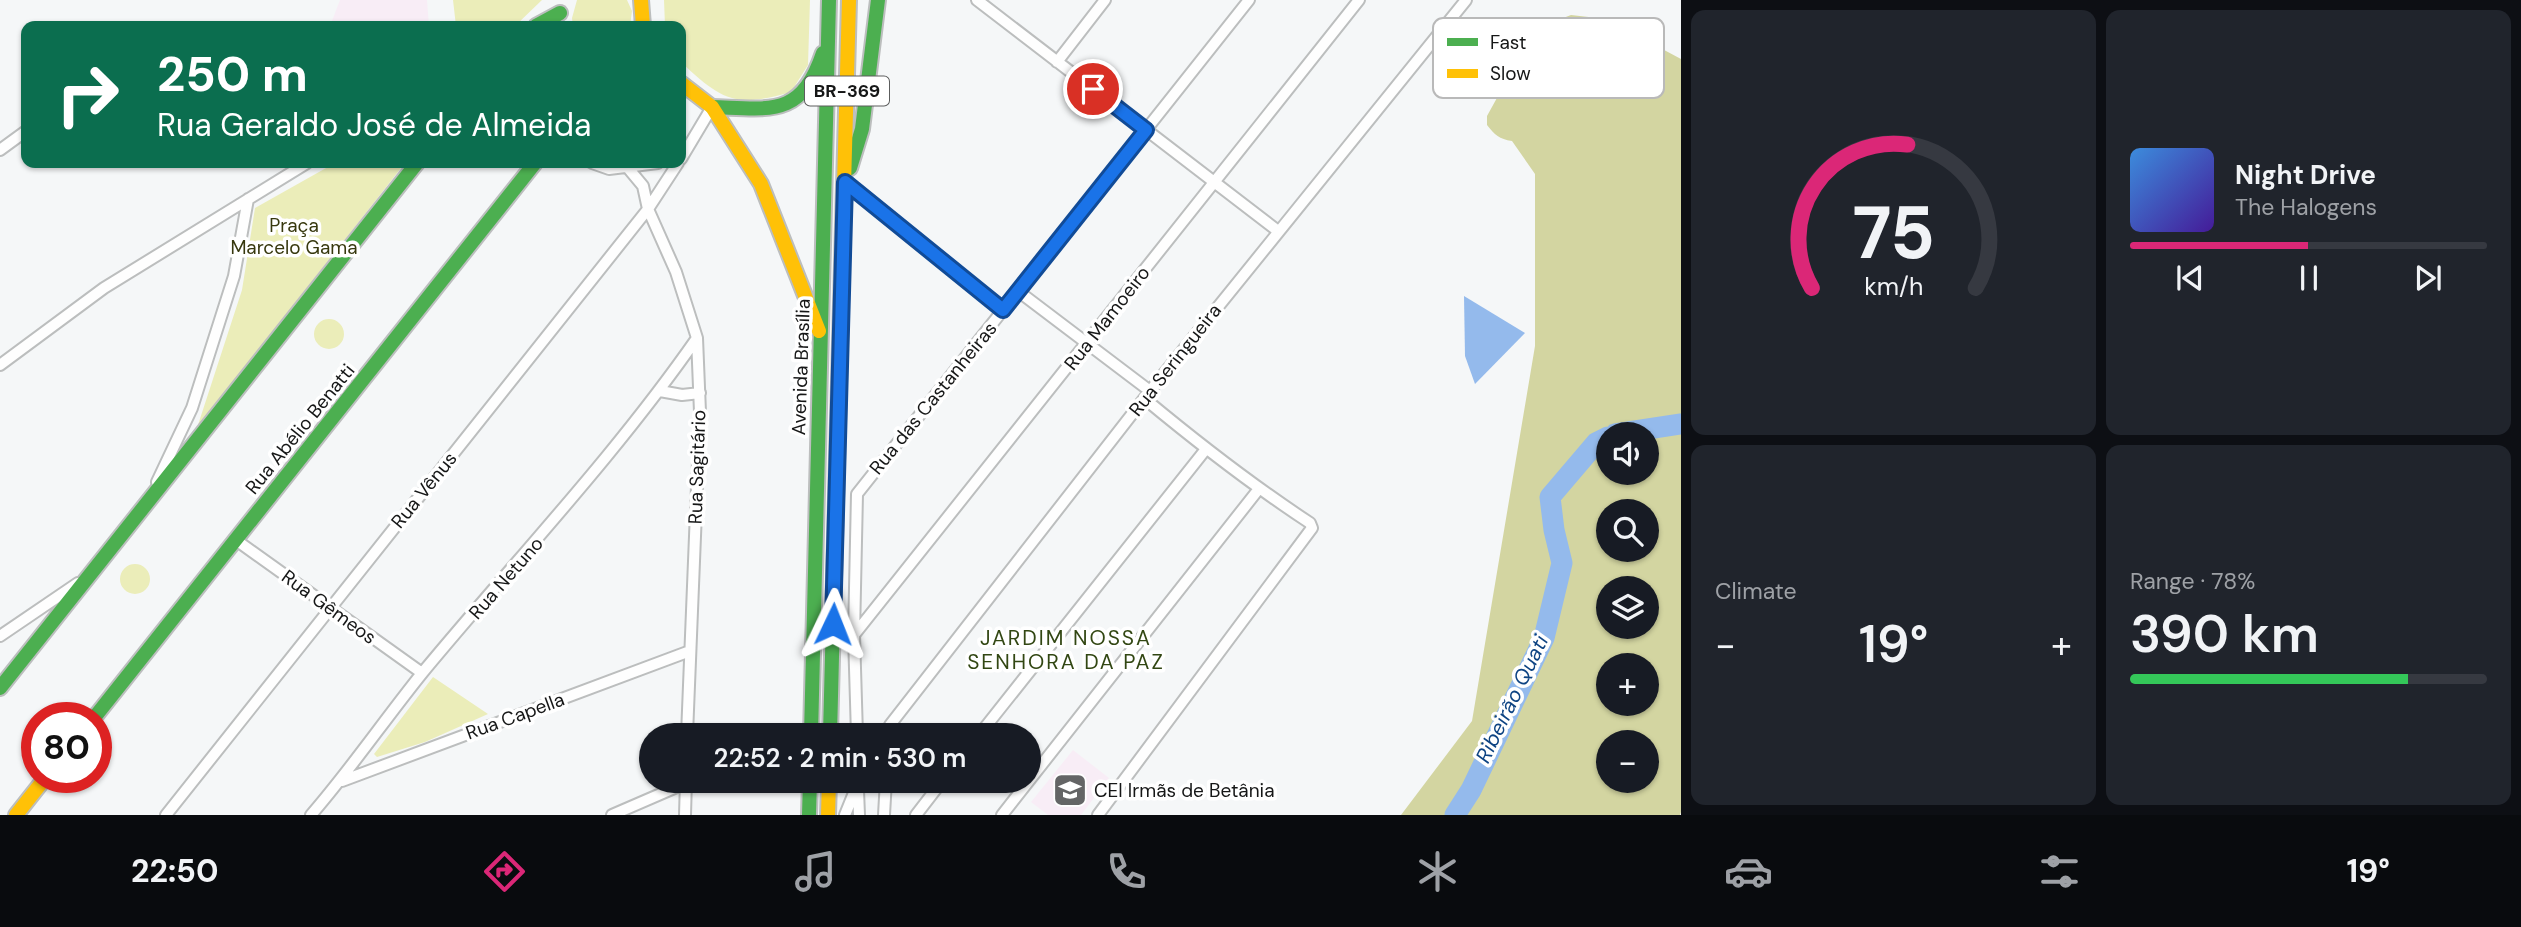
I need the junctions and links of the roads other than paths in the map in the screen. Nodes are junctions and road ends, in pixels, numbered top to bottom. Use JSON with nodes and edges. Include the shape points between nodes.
{"nodes":[{"id":1,"x":829,"y":0,"type":"edge"},
{"id":2,"x":849,"y":0,"type":"edge"},
{"id":3,"x":878,"y":0,"type":"edge"},
{"id":4,"x":977,"y":0,"type":"edge"},
{"id":5,"x":995,"y":0,"type":"edge"},
{"id":6,"x":1105,"y":0,"type":"edge"},
{"id":7,"x":1249,"y":0,"type":"edge"},
{"id":8,"x":1359,"y":0,"type":"edge"},
{"id":9,"x":1465,"y":0,"type":"edge"},
{"id":10,"x":561,"y":9,"type":"edge"},
{"id":11,"x":993,"y":13,"type":"junction"},
{"id":12,"x":1450,"y":18,"type":"edge"},
{"id":13,"x":543,"y":21,"type":"edge"},
{"id":14,"x":828,"y":34,"type":"junction"},
{"id":15,"x":1433,"y":40,"type":"edge"},
{"id":16,"x":1057,"y":62,"type":"junction"},
{"id":17,"x":686,"y":87,"type":"edge"},
{"id":18,"x":712,"y":107,"type":"junction"},
{"id":19,"x":1146,"y":130,"type":"junction"},
{"id":20,"x":21,"y":135,"type":"edge"},
{"id":21,"x":0,"y":150,"type":"edge"},
{"id":22,"x":686,"y":150,"type":"edge"},
{"id":23,"x":299,"y":168,"type":"edge"},
{"id":24,"x":413,"y":168,"type":"edge"},
{"id":25,"x":531,"y":168,"type":"edge"},
{"id":26,"x":606,"y":168,"type":"edge"},
{"id":27,"x":633,"y":168,"type":"edge"},
{"id":28,"x":675,"y":168,"type":"edge"},
{"id":29,"x":628,"y":169,"type":"junction"},
{"id":30,"x":845,"y":182,"type":"junction"},
{"id":31,"x":1214,"y":183,"type":"junction"},
{"id":32,"x":248,"y":199,"type":"junction"},
{"id":33,"x":648,"y":209,"type":"junction"},
{"id":34,"x":1278,"y":231,"type":"junction"},
{"id":35,"x":1018,"y":291,"type":"junction"},
{"id":36,"x":1003,"y":310,"type":"junction"},
{"id":37,"x":820,"y":334,"type":"junction"},
{"id":38,"x":697,"y":338,"type":"junction"},
{"id":39,"x":1087,"y":343,"type":"junction"},
{"id":40,"x":0,"y":365,"type":"edge"},
{"id":41,"x":660,"y":391,"type":"junction"},
{"id":42,"x":700,"y":393,"type":"junction"},
{"id":43,"x":1147,"y":395,"type":"junction"},
{"id":44,"x":1206,"y":449,"type":"junction"},
{"id":45,"x":1258,"y":489,"type":"junction"},
{"id":46,"x":148,"y":500,"type":"junction"},
{"id":47,"x":236,"y":540,"type":"junction"},
{"id":48,"x":89,"y":575,"type":"junction"},
{"id":49,"x":330,"y":608,"type":"junction"},
{"id":50,"x":854,"y":635,"type":"junction"},
{"id":51,"x":0,"y":636,"type":"edge"},
{"id":52,"x":690,"y":651,"type":"junction"},
{"id":53,"x":422,"y":673,"type":"junction"},
{"id":54,"x":0,"y":688,"type":"edge"},
{"id":55,"x":107,"y":702,"type":"edge"},
{"id":56,"x":687,"y":723,"type":"edge"},
{"id":57,"x":811,"y":723,"type":"edge"},
{"id":58,"x":830,"y":723,"type":"edge"},
{"id":59,"x":857,"y":723,"type":"edge"},
{"id":60,"x":894,"y":723,"type":"edge"},
{"id":61,"x":989,"y":723,"type":"edge"},
{"id":62,"x":341,"y":781,"type":"junction"},
{"id":63,"x":33,"y":793,"type":"edge"},
{"id":64,"x":661,"y":793,"type":"edge"},
{"id":65,"x":686,"y":793,"type":"edge"},
{"id":66,"x":810,"y":793,"type":"edge"},
{"id":67,"x":829,"y":793,"type":"edge"},
{"id":68,"x":854,"y":793,"type":"edge"},
{"id":69,"x":858,"y":793,"type":"edge"},
{"id":70,"x":885,"y":793,"type":"edge"},
{"id":71,"x":933,"y":793,"type":"edge"},
{"id":72,"x":16,"y":815,"type":"edge"},
{"id":73,"x":166,"y":815,"type":"edge"},
{"id":74,"x":311,"y":815,"type":"edge"},
{"id":75,"x":612,"y":815,"type":"edge"},
{"id":76,"x":685,"y":815,"type":"edge"},
{"id":77,"x":809,"y":815,"type":"edge"},
{"id":78,"x":828,"y":815,"type":"edge"},
{"id":79,"x":845,"y":815,"type":"edge"},
{"id":80,"x":859,"y":815,"type":"edge"},
{"id":81,"x":884,"y":815,"type":"edge"},
{"id":82,"x":916,"y":815,"type":"edge"},
{"id":83,"x":1002,"y":815,"type":"edge"},
{"id":84,"x":1098,"y":815,"type":"edge"}],
"edges":[{"from":1,"to":14,"type":"main road","name":"Avenida Brasília","number":"BR-369"},
{"from":2,"to":30,"type":"main road","name":"Avenida Brasília","number":"BR-369"},
{"from":3,"to":30,"type":"main road","via":[[862,129]]},
{"from":4,"to":11,"type":"street"},
{"from":5,"to":11,"type":"street"},
{"from":6,"to":16,"type":"street"},
{"from":7,"to":19,"type":"street","name":"Rua das Castanheiras"},
{"from":8,"to":31,"type":"street","name":"Rua Mamoeiro"},
{"from":9,"to":12,"type":"street","name":"Rua Seringueira"},
{"from":10,"to":13,"type":"main road"},
{"from":11,"to":16,"type":"street"},
{"from":14,"to":18,"type":"main road","via":[[820,66],[797,101],[763,110]]},
{"from":14,"to":37,"type":"main road","name":"Avenida Brasília","number":"BR-369"},
{"from":15,"to":34,"type":"street","name":"Rua Seringueira"},
{"from":16,"to":19,"type":"street"},
{"from":17,"to":18,"type":"main road"},
{"from":18,"to":22,"type":"street","name":"Rua Vênus"},
{"from":18,"to":37,"type":"main road","via":[[761,184]]},
{"from":19,"to":31,"type":"street"},
{"from":19,"to":35,"type":"street","name":"Rua das Castanheiras"},
{"from":20,"to":21,"type":"street"},
{"from":23,"to":32,"type":"street"},
{"from":24,"to":46,"type":"main road"},
{"from":25,"to":47,"type":"main road","name":"Rua Abélio Benatti"},
{"from":26,"to":29,"type":"street"},
{"from":27,"to":29,"type":"street"},
{"from":28,"to":33,"type":"street","name":"Rua Vênus"},
{"from":29,"to":33,"type":"street","name":"Rua Sagitário","via":[[643,186]]},
{"from":30,"to":36,"type":"street"},
{"from":30,"to":58,"type":"main road","name":"Avenida Brasília","number":"BR-369"},
{"from":31,"to":34,"type":"street"},
{"from":31,"to":39,"type":"street","name":"Rua Mamoeiro"},
{"from":32,"to":40,"type":"street","via":[[104,288]]},
{"from":32,"to":46,"type":"street","via":[[234,276],[192,408]]},
{"from":33,"to":38,"type":"street","name":"Rua Sagitário","via":[[676,272]]},
{"from":33,"to":49,"type":"street","name":"Rua Vênus"},
{"from":34,"to":43,"type":"street","name":"Rua Seringueira"},
{"from":35,"to":36,"type":"street","name":"Rua das Castanheiras"},
{"from":35,"to":39,"type":"street"},
{"from":36,"to":50,"type":"street","name":"Rua das Castanheiras","via":[[854,502]]},
{"from":37,"to":57,"type":"main road","name":"Avenida Brasília","number":"BR-369"},
{"from":38,"to":41,"type":"street","name":"Rua Netuno"},
{"from":38,"to":42,"type":"street","name":"Rua Sagitário"},
{"from":39,"to":43,"type":"street"},
{"from":39,"to":50,"type":"street","name":"Rua Mamoeiro"},
{"from":41,"to":42,"type":"street"},
{"from":41,"to":53,"type":"street","name":"Rua Netuno","via":[[578,494]]},
{"from":42,"to":52,"type":"street","name":"Rua Sagitário"},
{"from":43,"to":44,"type":"street"},
{"from":43,"to":60,"type":"street","name":"Rua Seringueira"},
{"from":44,"to":45,"type":"street"},
{"from":44,"to":61,"type":"street"},
{"from":45,"to":83,"type":"street"},
{"from":45,"to":84,"type":"street","via":[[1310,523],[1312,532]]},
{"from":46,"to":48,"type":"main road"},
{"from":47,"to":49,"type":"street","name":"Rua Gêmeos"},
{"from":47,"to":55,"type":"main road","name":"Rua Abélio Benatti"},
{"from":48,"to":51,"type":"street"},
{"from":48,"to":54,"type":"main road"},
{"from":49,"to":53,"type":"street","name":"Rua Gêmeos"},
{"from":49,"to":73,"type":"street","name":"Rua Vênus"},
{"from":50,"to":59,"type":"street"},
{"from":52,"to":56,"type":"street","name":"Rua Sagitário"},
{"from":52,"to":62,"type":"street","name":"Rua Capella"},
{"from":53,"to":62,"type":"street","name":"Rua Netuno"},
{"from":62,"to":74,"type":"street","name":"Rua Netuno"},
{"from":63,"to":72,"type":"main road"},
{"from":64,"to":75,"type":"street"},
{"from":65,"to":76,"type":"street"},
{"from":66,"to":77,"type":"main road"},
{"from":67,"to":78,"type":"main road"},
{"from":68,"to":79,"type":"street"},
{"from":69,"to":80,"type":"street"},
{"from":70,"to":81,"type":"street"},
{"from":71,"to":82,"type":"street"}]}
